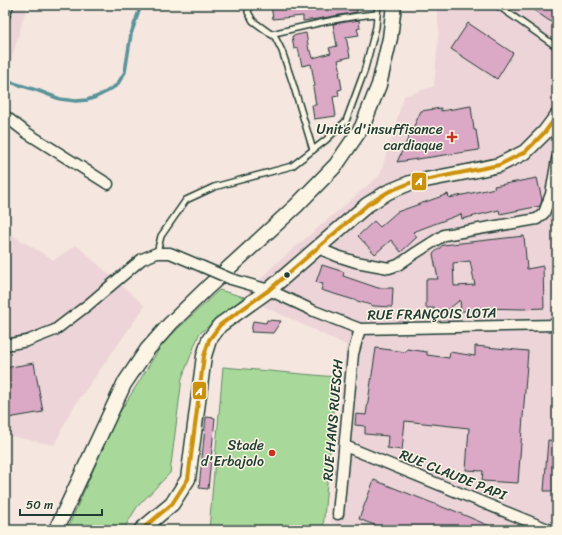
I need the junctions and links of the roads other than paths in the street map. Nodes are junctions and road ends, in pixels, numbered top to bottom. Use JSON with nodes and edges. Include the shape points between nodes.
{"nodes":[{"id":1,"x":8,"y":5,"type":"edge"},
{"id":2,"x":250,"y":5,"type":"edge"},
{"id":3,"x":378,"y":5,"type":"edge"},
{"id":4,"x":394,"y":5,"type":"edge"},
{"id":5,"x":497,"y":5,"type":"edge"},
{"id":6,"x":5,"y":14,"type":"edge"},
{"id":7,"x":377,"y":14,"type":"junction"},
{"id":8,"x":271,"y":34,"type":"junction"},
{"id":9,"x":557,"y":47,"type":"edge"},
{"id":10,"x":5,"y":116,"type":"edge"},
{"id":11,"x":557,"y":116,"type":"edge"},
{"id":12,"x":313,"y":150,"type":"junction"},
{"id":13,"x":557,"y":159,"type":"edge"},
{"id":14,"x":108,"y":184,"type":"dead end"},
{"id":15,"x":318,"y":248,"type":"junction"},
{"id":16,"x":157,"y":253,"type":"junction"},
{"id":17,"x":269,"y":290,"type":"junction"},
{"id":18,"x":557,"y":325,"type":"edge"},
{"id":19,"x":360,"y":329,"type":"junction"},
{"id":20,"x":5,"y":345,"type":"edge"},
{"id":21,"x":345,"y":446,"type":"junction"},
{"id":22,"x":338,"y":514,"type":"dead end"},
{"id":23,"x":56,"y":530,"type":"edge"},
{"id":24,"x":141,"y":530,"type":"edge"},
{"id":25,"x":550,"y":530,"type":"edge"}],
"edges":[{"from":1,"to":6,"type":"street"},
{"from":2,"to":8,"type":"lane","via":[[248,12],[253,21]]},
{"from":3,"to":7,"type":"lane"},
{"from":4,"to":23,"type":"street","via":[[390,38],[379,85],[362,127],[336,165],[170,324],[147,350],[124,384]]},
{"from":5,"to":9,"type":"lane"},
{"from":7,"to":8,"type":"lane"},
{"from":7,"to":12,"type":"lane","via":[[364,72],[346,121]]},
{"from":8,"to":12,"type":"lane","via":[[282,51]]},
{"from":10,"to":14,"type":"street"},
{"from":11,"to":15,"type":"street","via":[[526,152],[499,165],[410,183],[388,192],[367,205]]},
{"from":12,"to":16,"type":"lane","via":[[292,166],[214,187],[186,200],[161,236]]},
{"from":13,"to":15,"type":"street","via":[[547,206],[537,219],[444,235],[398,265],[389,268],[356,262]]},
{"from":15,"to":17,"type":"street"},
{"from":16,"to":17,"type":"street","name":"RUE FRANÇOIS LOTA","bridge":true,"via":[[170,253],[231,279]]},
{"from":16,"to":20,"type":"street","via":[[142,259],[55,330],[27,341]]},
{"from":17,"to":19,"type":"street","name":"RUE FRANÇOIS LOTA"},
{"from":17,"to":24,"type":"street","via":[[220,325],[209,340],[204,356],[188,479],[172,504]]},
{"from":18,"to":19,"type":"street","name":"RUE FRANÇOIS LOTA"},
{"from":19,"to":21,"type":"street","name":"RUE HANS RUESCH","via":[[352,354]]},
{"from":21,"to":22,"type":"street","name":"RUE HANS RUESCH"},
{"from":21,"to":25,"type":"street","name":"RUE CLAUDE PAPI"}]}
